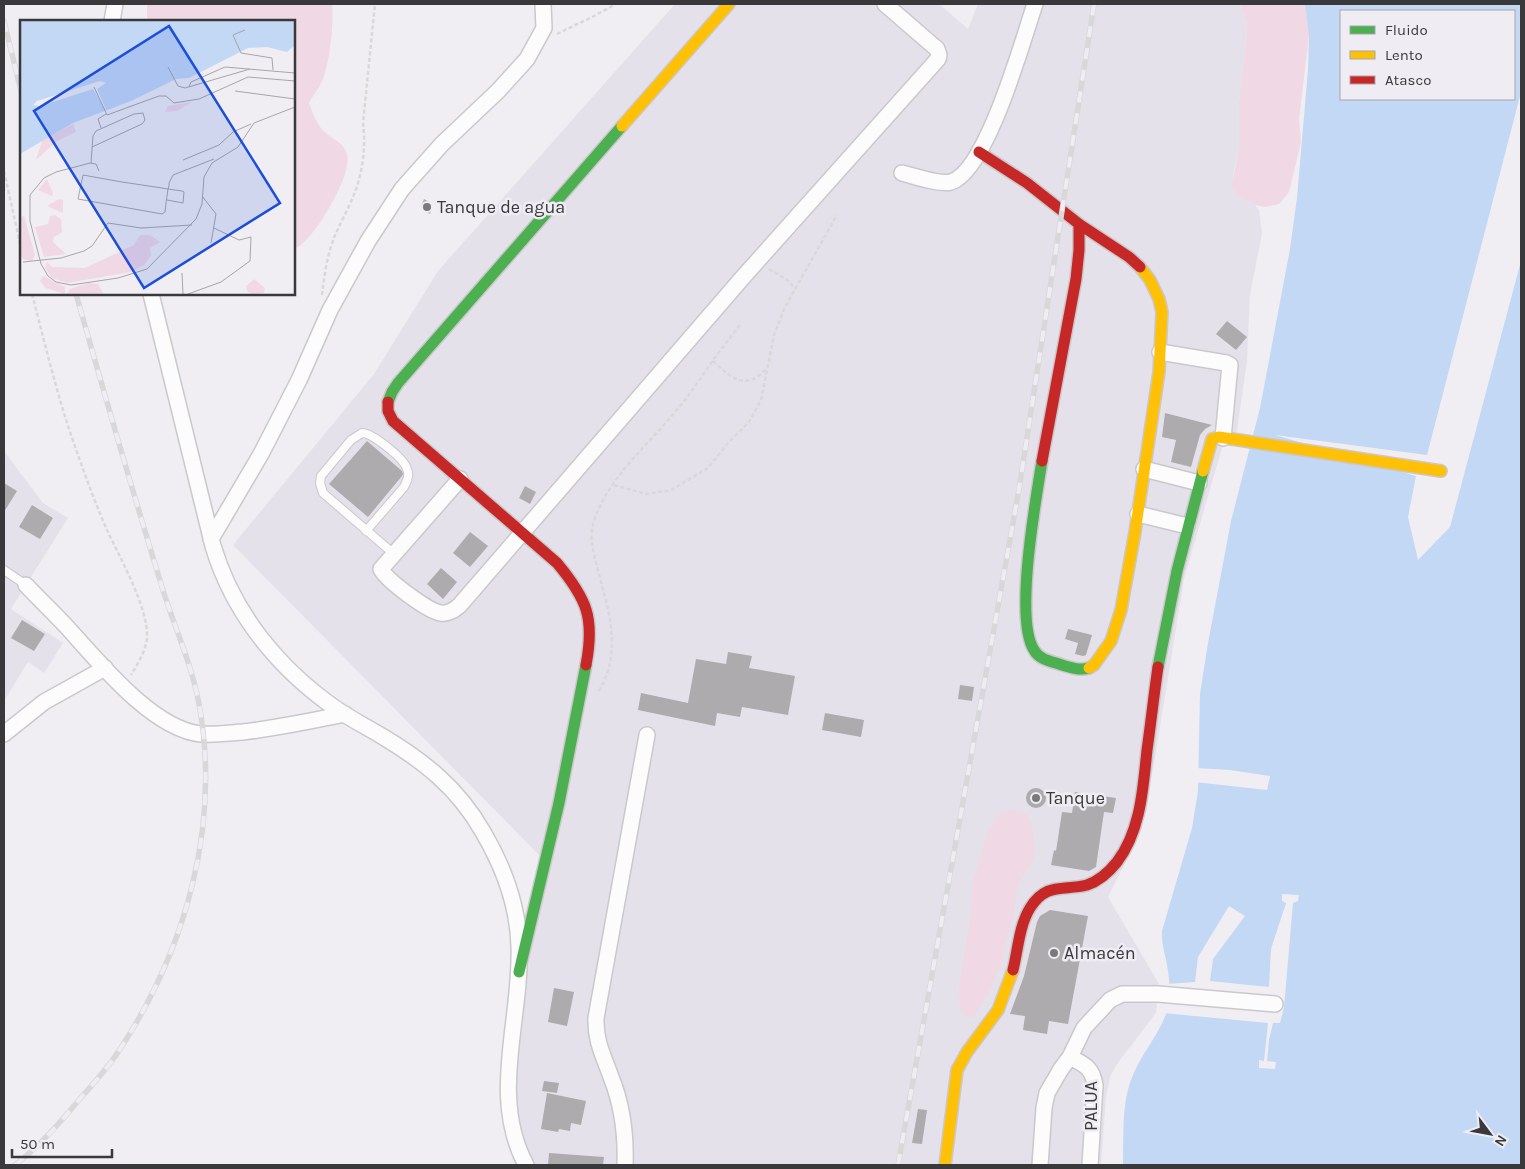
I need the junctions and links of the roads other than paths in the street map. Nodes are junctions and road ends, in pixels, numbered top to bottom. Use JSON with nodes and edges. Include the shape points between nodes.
{"nodes":[{"id":1,"x":115,"y":4,"type":"edge"},
{"id":2,"x":543,"y":4,"type":"edge"},
{"id":3,"x":729,"y":4,"type":"edge"},
{"id":4,"x":885,"y":4,"type":"edge"},
{"id":5,"x":1034,"y":4,"type":"edge"},
{"id":6,"x":112,"y":20,"type":"edge"},
{"id":7,"x":979,"y":152,"type":"junction"},
{"id":8,"x":902,"y":173,"type":"dead end"},
{"id":9,"x":1079,"y":224,"type":"junction"},
{"id":10,"x":151,"y":295,"type":"edge"},
{"id":11,"x":1160,"y":352,"type":"junction"},
{"id":12,"x":1223,"y":438,"type":"junction"},
{"id":13,"x":1144,"y":469,"type":"junction"},
{"id":14,"x":1440,"y":471,"type":"dead end"},
{"id":15,"x":460,"y":478,"type":"junction"},
{"id":16,"x":1199,"y":483,"type":"junction"},
{"id":17,"x":1138,"y":514,"type":"junction"},
{"id":18,"x":1187,"y":526,"type":"junction"},
{"id":19,"x":366,"y":531,"type":"junction"},
{"id":20,"x":523,"y":532,"type":"junction"},
{"id":21,"x":211,"y":539,"type":"junction"},
{"id":22,"x":394,"y":554,"type":"junction"},
{"id":23,"x":4,"y":570,"type":"edge"},
{"id":24,"x":26,"y":585,"type":"joint"},
{"id":25,"x":105,"y":668,"type":"junction"},
{"id":26,"x":345,"y":714,"type":"junction"},
{"id":27,"x":4,"y":734,"type":"edge"},
{"id":28,"x":647,"y":735,"type":"dead end"},
{"id":29,"x":519,"y":972,"type":"junction"},
{"id":30,"x":1275,"y":1004,"type":"dead end"},
{"id":31,"x":1070,"y":1057,"type":"junction"},
{"id":32,"x":526,"y":1165,"type":"edge"},
{"id":33,"x":624,"y":1165,"type":"edge"},
{"id":34,"x":945,"y":1165,"type":"edge"},
{"id":35,"x":1040,"y":1165,"type":"edge"},
{"id":36,"x":1090,"y":1165,"type":"edge"}],
"edges":[{"from":1,"to":6,"type":"street"},
{"from":2,"to":21,"type":"street","via":[[544,28],[527,58],[504,85],[442,144],[402,189],[386,214],[349,274],[261,454]]},
{"from":3,"to":15,"type":"street","via":[[388,397],[387,409],[393,420]]},
{"from":4,"to":20,"type":"street","via":[[937,49],[938,59]]},
{"from":5,"to":7,"type":"street","via":[[1006,92]]},
{"from":7,"to":8,"type":"street","via":[[964,173],[952,181]]},
{"from":7,"to":9,"type":"street","via":[[1027,183]]},
{"from":9,"to":11,"type":"street","via":[[1129,258],[1150,280],[1162,312]]},
{"from":9,"to":17,"type":"street","via":[[1076,279],[1030,534],[1026,620],[1029,640],[1039,656],[1086,670],[1101,656],[1111,641],[1120,610]]},
{"from":10,"to":21,"type":"street"},
{"from":11,"to":12,"type":"street","via":[[1230,365]]},
{"from":11,"to":13,"type":"street"},
{"from":12,"to":14,"type":"street"},
{"from":12,"to":16,"type":"street","via":[[1212,439]]},
{"from":13,"to":16,"type":"street"},
{"from":13,"to":17,"type":"street"},
{"from":15,"to":20,"type":"street"},
{"from":15,"to":22,"type":"street"},
{"from":16,"to":18,"type":"street"},
{"from":17,"to":18,"type":"street"},
{"from":18,"to":34,"type":"street","via":[[1169,606],[1142,792],[1133,832],[1124,851],[1102,879],[1050,890],[1041,895],[1027,913],[1000,1008],[959,1066]]},
{"from":19,"to":19,"type":"lane","via":[[404,487],[408,473],[401,459],[371,434],[362,433],[321,476],[320,483],[323,493]]},
{"from":19,"to":22,"type":"lane"},
{"from":20,"to":22,"type":"street","via":[[459,606],[446,614],[422,605],[382,572],[382,567]]},
{"from":20,"to":29,"type":"street","via":[[557,563],[574,584],[586,606],[590,626],[565,776]]},
{"from":21,"to":26,"type":"street","via":[[226,585],[262,640],[298,678]]},
{"from":23,"to":24,"type":"lane"},
{"from":24,"to":25,"type":"street"},
{"from":25,"to":26,"type":"street","via":[[147,708],[184,730],[200,734],[274,728]]},
{"from":25,"to":27,"type":"street","via":[[44,702]]},
{"from":26,"to":29,"type":"street","via":[[427,765],[470,812],[505,878],[517,921]]},
{"from":28,"to":33,"type":"street","via":[[596,1018],[597,1040],[612,1078],[623,1125]]},
{"from":29,"to":32,"type":"street","via":[[508,1110],[510,1126]]},
{"from":30,"to":31,"type":"street","via":[[1122,994],[1110,1000],[1084,1028]]},
{"from":31,"to":35,"type":"street","via":[[1047,1093]]},
{"from":31,"to":36,"type":"street","name":"PALUA","via":[[1093,1074]]}]}
